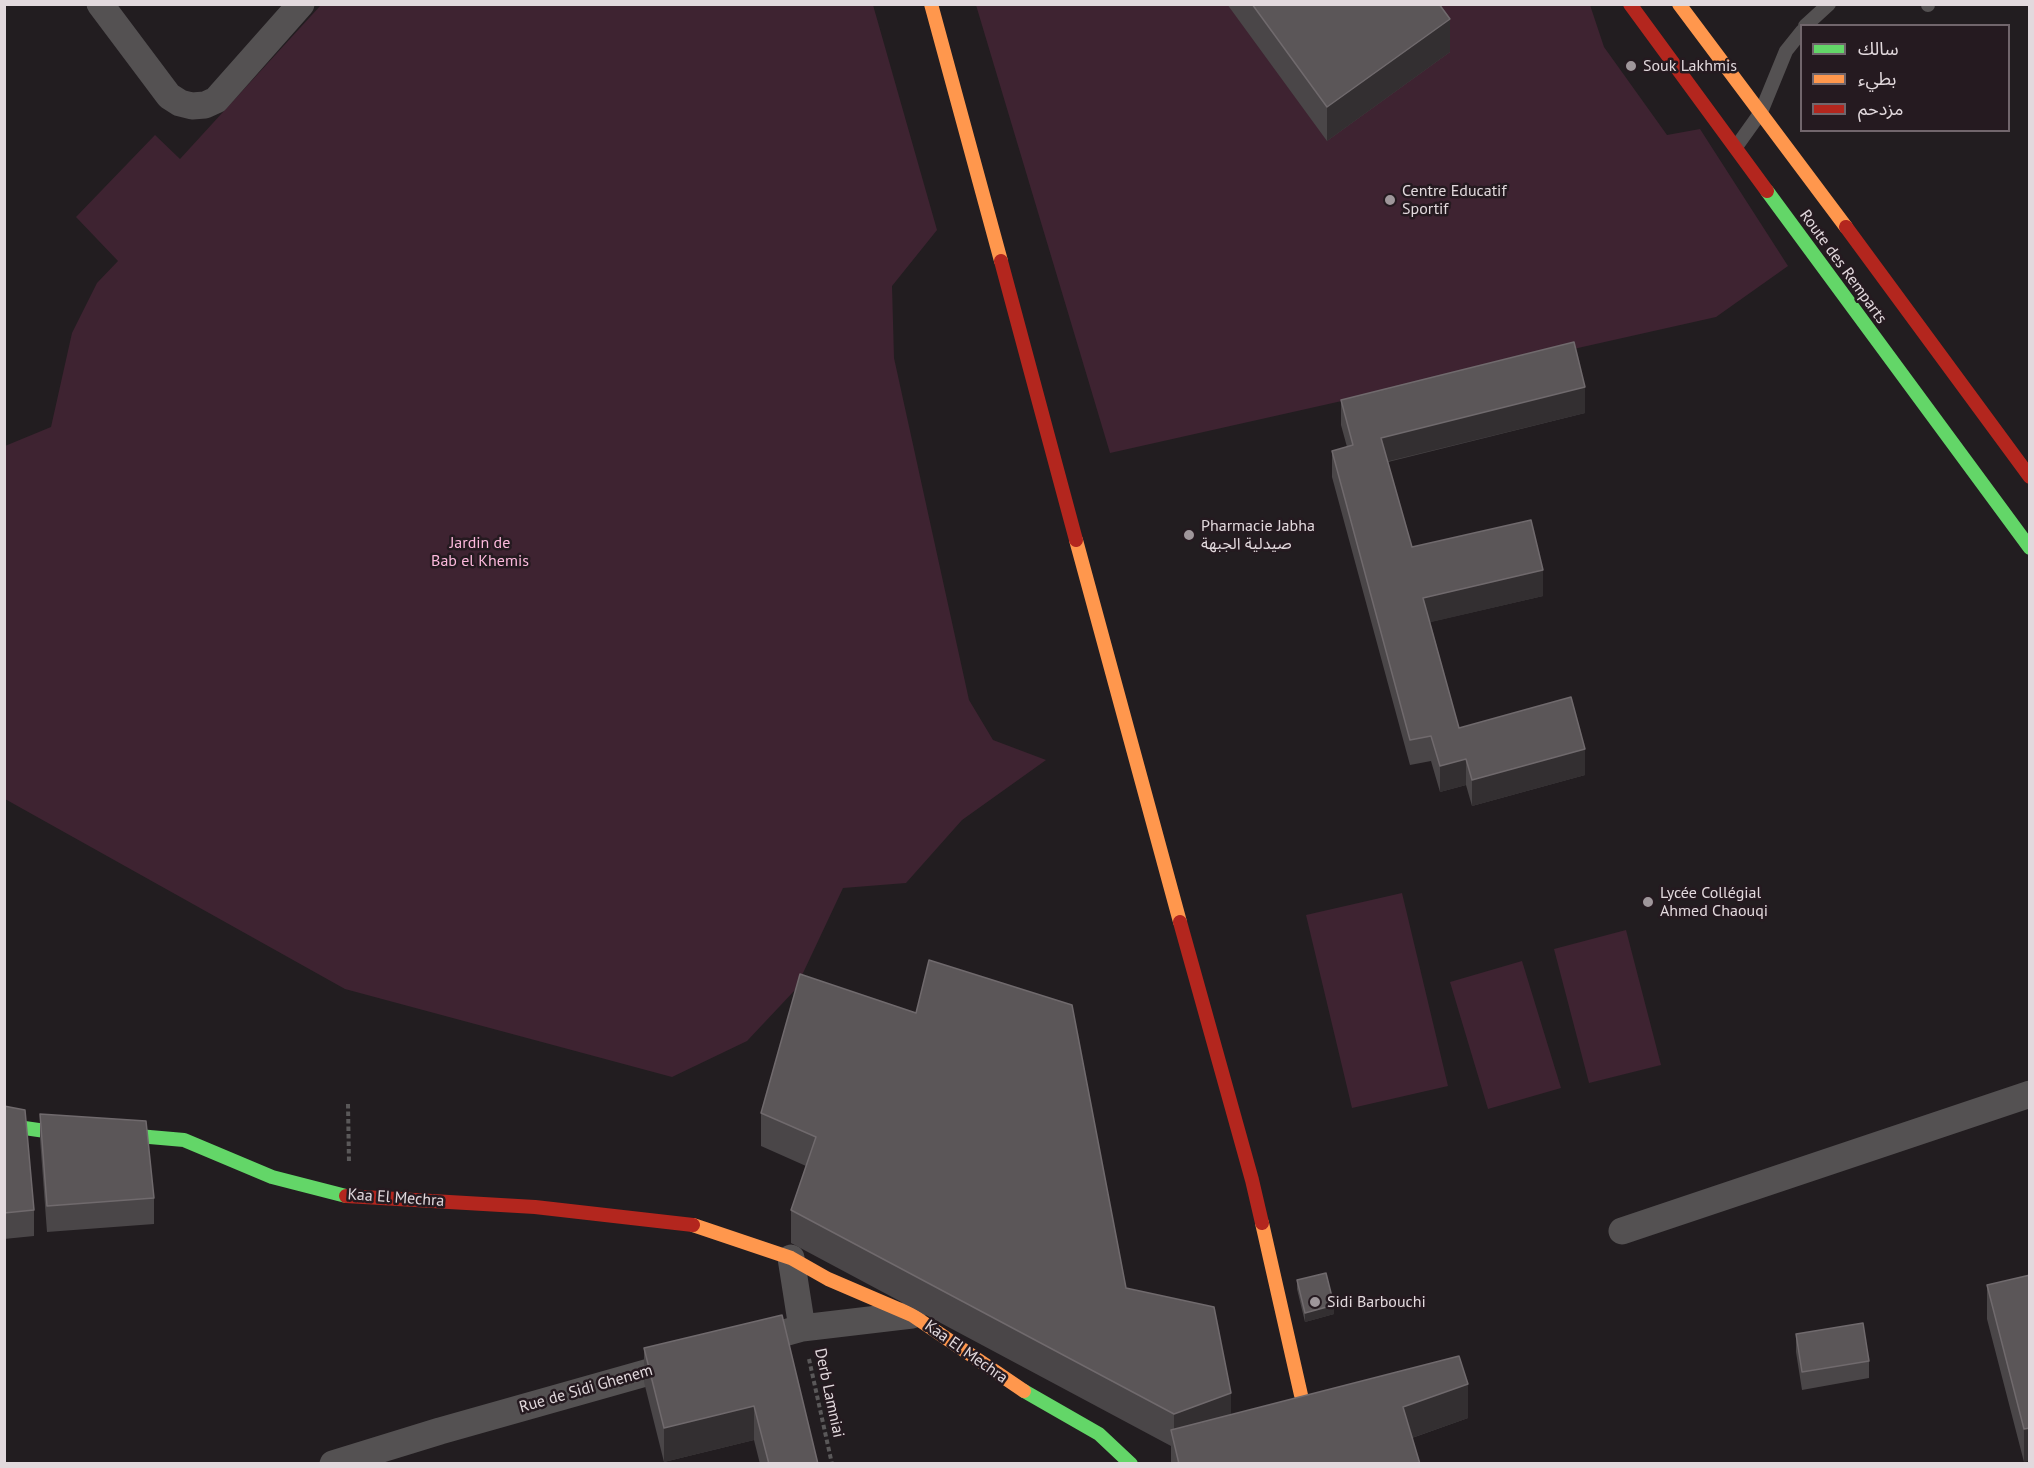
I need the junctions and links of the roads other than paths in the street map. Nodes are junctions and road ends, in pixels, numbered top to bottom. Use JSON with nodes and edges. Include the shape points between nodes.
{"nodes":[{"id":1,"x":100,"y":4,"type":"edge"},
{"id":2,"x":301,"y":4,"type":"edge"},
{"id":3,"x":931,"y":4,"type":"edge"},
{"id":4,"x":1630,"y":4,"type":"edge"},
{"id":5,"x":1679,"y":4,"type":"edge"},
{"id":6,"x":1829,"y":4,"type":"edge"},
{"id":7,"x":1807,"y":24,"type":"edge"},
{"id":8,"x":1800,"y":34,"type":"edge"},
{"id":9,"x":1761,"y":112,"type":"junction"},
{"id":10,"x":1735,"y":148,"type":"junction"},
{"id":11,"x":2030,"y":477,"type":"edge"},
{"id":12,"x":2030,"y":548,"type":"edge"},
{"id":13,"x":2030,"y":1094,"type":"edge"},
{"id":14,"x":4,"y":1125,"type":"edge"},
{"id":15,"x":1622,"y":1232,"type":"dead end"},
{"id":16,"x":791,"y":1258,"type":"junction"},
{"id":17,"x":912,"y":1315,"type":"junction"},
{"id":18,"x":802,"y":1328,"type":"junction"},
{"id":19,"x":733,"y":1347,"type":"edge"},
{"id":20,"x":699,"y":1357,"type":"edge"},
{"id":21,"x":1303,"y":1405,"type":"edge"},
{"id":22,"x":333,"y":1464,"type":"edge"},
{"id":23,"x":1131,"y":1464,"type":"edge"}],
"edges":[{"from":1,"to":2,"type":"street","via":[[169,96],[192,106],[216,100]]},
{"from":3,"to":21,"type":"street","via":[[1252,1180]]},
{"from":4,"to":10,"type":"street","name":"Route des Remparts"},
{"from":5,"to":9,"type":"street","name":"Route des Remparts"},
{"from":6,"to":7,"type":"lane"},
{"from":8,"to":9,"type":"lane","via":[[1786,51]]},
{"from":9,"to":10,"type":"lane"},
{"from":9,"to":11,"type":"street","name":"Route des Remparts"},
{"from":10,"to":12,"type":"street","name":"Route des Remparts"},
{"from":13,"to":15,"type":"street"},
{"from":14,"to":16,"type":"street","name":"Kaa El Mechra","via":[[59,1133],[184,1140],[272,1177],[350,1197],[534,1207],[689,1224]]},
{"from":16,"to":17,"type":"street","name":"Kaa El Mechra","via":[[828,1279]]},
{"from":16,"to":18,"type":"street"},
{"from":17,"to":18,"type":"street"},
{"from":17,"to":23,"type":"street","name":"Kaa El Mechra","via":[[1008,1382],[1099,1434]]},
{"from":18,"to":19,"type":"street"},
{"from":20,"to":22,"type":"street","name":"Rue de Sidi Ghenem"}]}
